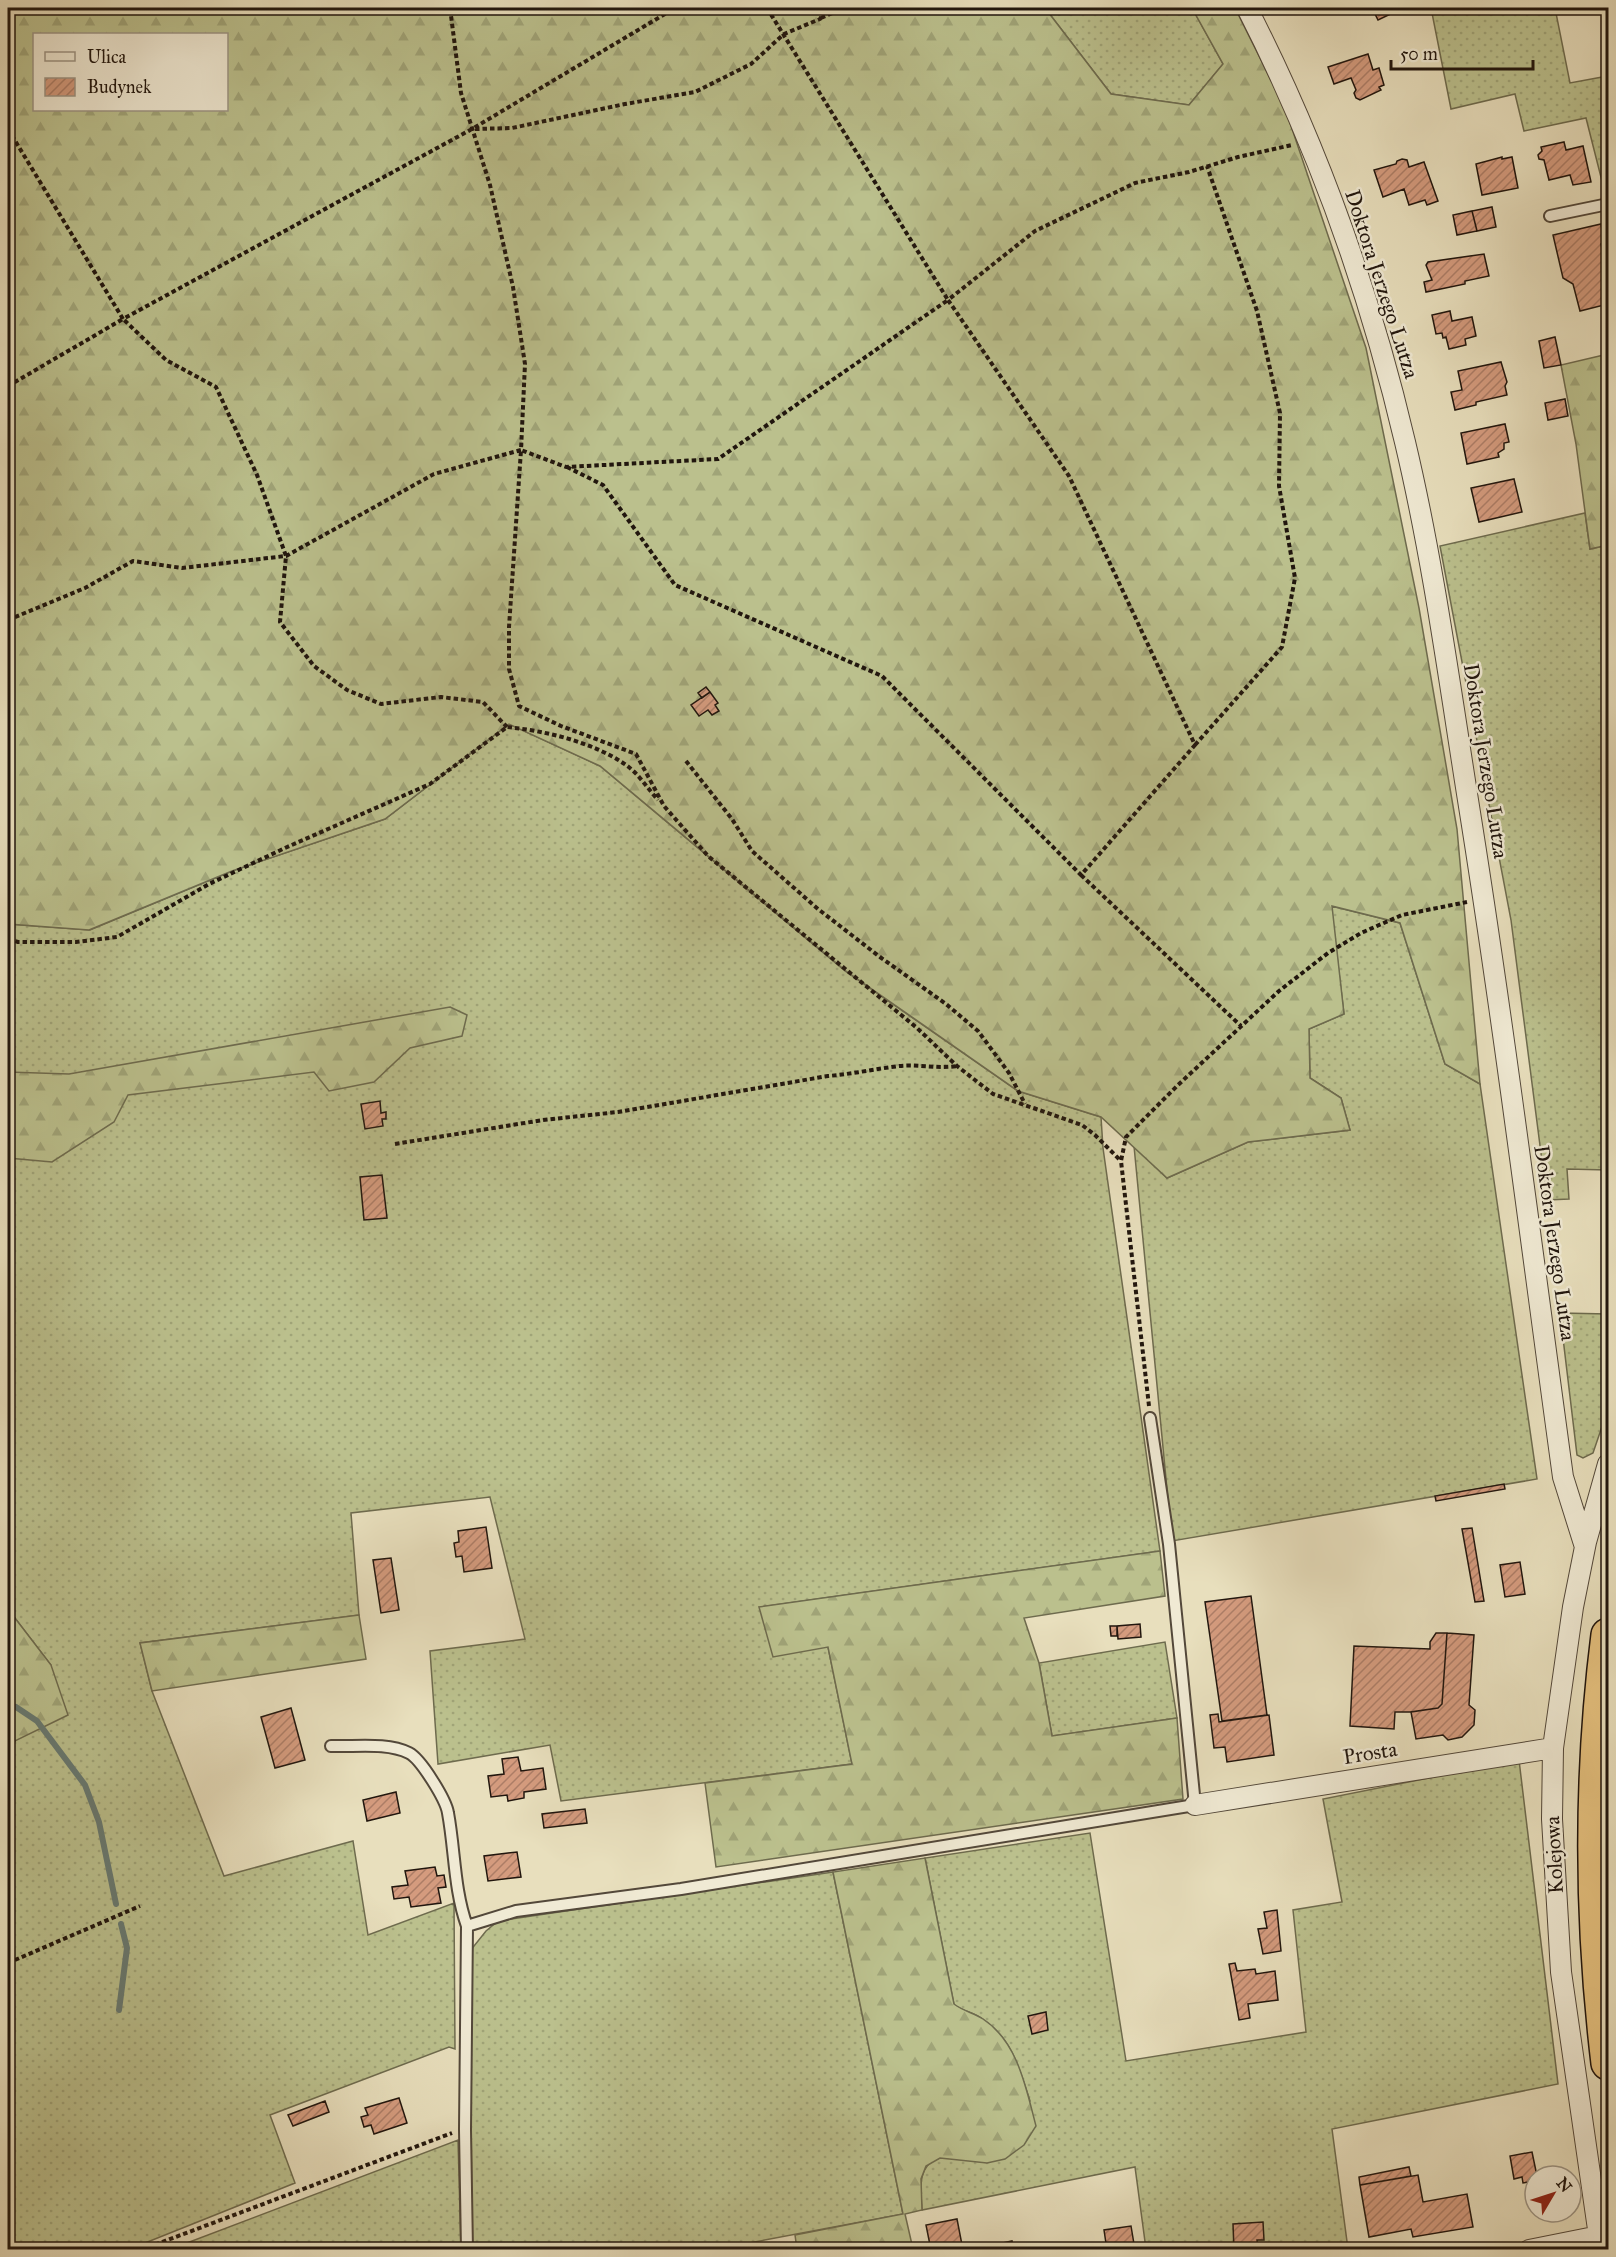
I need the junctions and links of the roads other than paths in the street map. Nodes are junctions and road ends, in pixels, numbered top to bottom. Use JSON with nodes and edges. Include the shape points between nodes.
{"nodes":[{"id":1,"x":1246,"y":8,"type":"edge"},
{"id":2,"x":1608,"y":204,"type":"edge"},
{"id":3,"x":1550,"y":216,"type":"dead end"},
{"id":4,"x":1150,"y":1418,"type":"road end"},
{"id":5,"x":1608,"y":1464,"type":"edge"},
{"id":6,"x":1585,"y":1547,"type":"junction"},
{"id":7,"x":1608,"y":1635,"type":"edge"},
{"id":8,"x":331,"y":1746,"type":"dead end"},
{"id":9,"x":1553,"y":1748,"type":"junction"},
{"id":10,"x":1195,"y":1805,"type":"junction"},
{"id":11,"x":467,"y":1926,"type":"junction"},
{"id":12,"x":1608,"y":2063,"type":"edge"},
{"id":13,"x":1600,"y":2243,"type":"edge"},
{"id":14,"x":467,"y":2250,"type":"edge"},
{"id":15,"x":1529,"y":2250,"type":"edge"}],
"edges":[{"from":1,"to":6,"type":"street","name":"Doktora Jerzego Lutza","via":[[1275,63],[1346,240],[1405,440],[1432,572],[1484,898],[1563,1477]]},
{"from":2,"to":3,"type":"lane"},
{"from":4,"to":10,"type":"lane","via":[[1170,1556]]},
{"from":5,"to":6,"type":"street","name":"Kolejowa"},
{"from":6,"to":9,"type":"street","name":"Kolejowa"},
{"from":7,"to":12,"type":"highway","name":"Kolejowa","via":[[1595,1857]]},
{"from":8,"to":11,"type":"lane","via":[[388,1747],[410,1753],[426,1772],[448,1810],[459,1904]]},
{"from":9,"to":10,"type":"street","name":"Prosta"},
{"from":9,"to":13,"type":"street","name":"Kolejowa","via":[[1552,1819],[1561,1972]]},
{"from":10,"to":11,"type":"lane","via":[[681,1889],[525,1910]]},
{"from":11,"to":14,"type":"lane"},
{"from":13,"to":15,"type":"street"}]}
